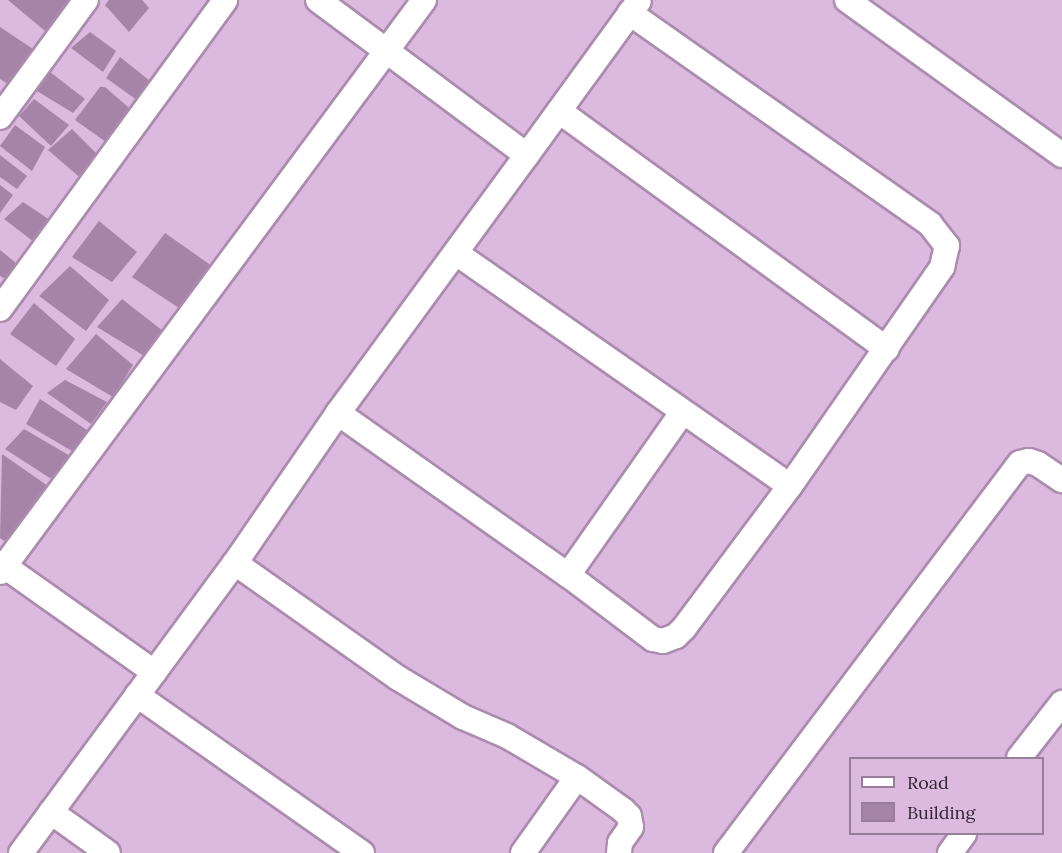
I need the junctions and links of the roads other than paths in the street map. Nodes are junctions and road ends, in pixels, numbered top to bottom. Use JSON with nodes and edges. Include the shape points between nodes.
{"nodes":[{"id":1,"x":86,"y":0,"type":"edge"},
{"id":2,"x":225,"y":0,"type":"edge"},
{"id":3,"x":318,"y":0,"type":"edge"},
{"id":4,"x":424,"y":0,"type":"edge"},
{"id":5,"x":847,"y":0,"type":"edge"},
{"id":6,"x":635,"y":7,"type":"edge"},
{"id":7,"x":387,"y":51,"type":"junction"},
{"id":8,"x":559,"y":111,"type":"junction"},
{"id":9,"x":0,"y":117,"type":"edge"},
{"id":10,"x":527,"y":155,"type":"junction"},
{"id":11,"x":1062,"y":155,"type":"edge"},
{"id":12,"x":456,"y":253,"type":"junction"},
{"id":13,"x":0,"y":309,"type":"edge"},
{"id":14,"x":887,"y":349,"type":"junction"},
{"id":15,"x":338,"y":413,"type":"junction"},
{"id":16,"x":682,"y":413,"type":"junction"},
{"id":17,"x":1062,"y":480,"type":"edge"},
{"id":18,"x":790,"y":486,"type":"junction"},
{"id":19,"x":235,"y":562,"type":"junction"},
{"id":20,"x":2,"y":567,"type":"edge"},
{"id":21,"x":568,"y":575,"type":"junction"},
{"id":22,"x":154,"y":672,"type":"junction"},
{"id":23,"x":137,"y":695,"type":"junction"},
{"id":24,"x":1062,"y":703,"type":"edge"},
{"id":25,"x":1021,"y":757,"type":"edge"},
{"id":26,"x":577,"y":777,"type":"junction"},
{"id":27,"x":51,"y":812,"type":"junction"},
{"id":28,"x":963,"y":835,"type":"edge"},
{"id":29,"x":21,"y":853,"type":"edge"},
{"id":30,"x":108,"y":853,"type":"edge"},
{"id":31,"x":362,"y":853,"type":"edge"},
{"id":32,"x":523,"y":853,"type":"edge"},
{"id":33,"x":619,"y":853,"type":"edge"},
{"id":34,"x":726,"y":853,"type":"edge"},
{"id":35,"x":950,"y":853,"type":"edge"}],
"edges":[{"from":1,"to":9,"type":"street"},
{"from":2,"to":13,"type":"street"},
{"from":3,"to":7,"type":"street"},
{"from":4,"to":7,"type":"street"},
{"from":5,"to":11,"type":"street"},
{"from":6,"to":8,"type":"street"},
{"from":6,"to":14,"type":"street","via":[[940,235],[947,246],[942,267]]},
{"from":7,"to":10,"type":"street"},
{"from":7,"to":20,"type":"street"},
{"from":8,"to":10,"type":"street"},
{"from":8,"to":14,"type":"street"},
{"from":10,"to":12,"type":"street"},
{"from":12,"to":15,"type":"street"},
{"from":12,"to":16,"type":"street"},
{"from":14,"to":18,"type":"street"},
{"from":15,"to":19,"type":"street"},
{"from":15,"to":21,"type":"street"},
{"from":16,"to":18,"type":"street"},
{"from":16,"to":21,"type":"street"},
{"from":17,"to":34,"type":"street","via":[[1038,464],[1020,463]]},
{"from":18,"to":21,"type":"street","via":[[684,628],[663,641],[653,639]]},
{"from":19,"to":22,"type":"street"},
{"from":19,"to":26,"type":"street","via":[[398,678]]},
{"from":20,"to":22,"type":"street"},
{"from":22,"to":23,"type":"street"},
{"from":23,"to":27,"type":"street"},
{"from":23,"to":31,"type":"street"},
{"from":24,"to":25,"type":"street"},
{"from":26,"to":32,"type":"street"},
{"from":26,"to":33,"type":"street","via":[[629,816],[631,827],[620,843]]},
{"from":27,"to":29,"type":"street"},
{"from":27,"to":30,"type":"street"},
{"from":28,"to":35,"type":"street"}]}
